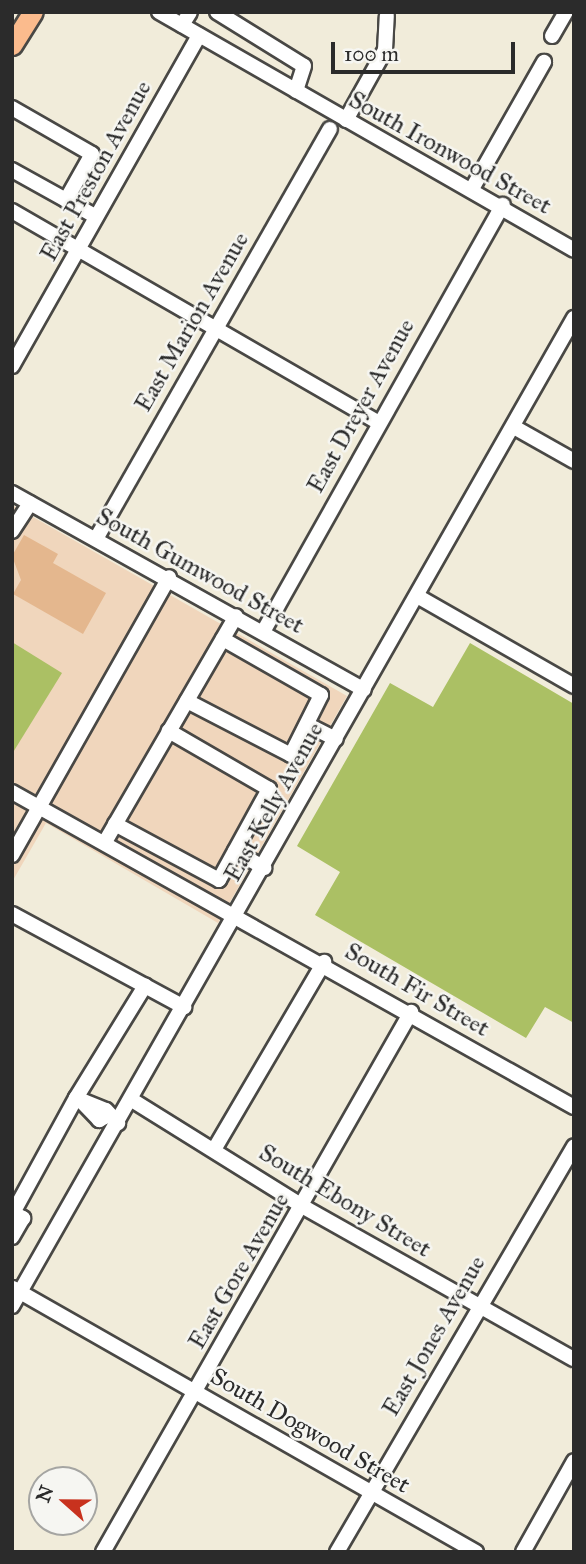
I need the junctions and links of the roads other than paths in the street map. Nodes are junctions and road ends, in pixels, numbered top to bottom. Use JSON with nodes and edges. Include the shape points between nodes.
{"nodes":[{"id":1,"x":33,"y":12,"type":"edge"},
{"id":2,"x":159,"y":12,"type":"edge"},
{"id":3,"x":218,"y":12,"type":"edge"},
{"id":4,"x":566,"y":12,"type":"edge"},
{"id":5,"x":386,"y":13,"type":"edge"},
{"id":6,"x":186,"y":19,"type":"edge"},
{"id":7,"x":199,"y":35,"type":"junction"},
{"id":8,"x":552,"y":36,"type":"dead end"},
{"id":9,"x":12,"y":45,"type":"edge"},
{"id":10,"x":544,"y":62,"type":"dead end"},
{"id":11,"x":296,"y":91,"type":"junction"},
{"id":12,"x":12,"y":108,"type":"edge"},
{"id":13,"x":346,"y":120,"type":"junction"},
{"id":14,"x":330,"y":129,"type":"dead end"},
{"id":15,"x":12,"y":170,"type":"edge"},
{"id":16,"x":473,"y":187,"type":"junction"},
{"id":17,"x":66,"y":200,"type":"junction"},
{"id":18,"x":503,"y":205,"type":"junction"},
{"id":19,"x":12,"y":211,"type":"edge"},
{"id":20,"x":95,"y":216,"type":"junction"},
{"id":21,"x":77,"y":250,"type":"junction"},
{"id":22,"x":574,"y":250,"type":"edge"},
{"id":23,"x":574,"y":318,"type":"edge"},
{"id":24,"x":214,"y":326,"type":"junction"},
{"id":25,"x":12,"y":366,"type":"edge"},
{"id":26,"x":377,"y":422,"type":"junction"},
{"id":27,"x":514,"y":427,"type":"junction"},
{"id":28,"x":574,"y":461,"type":"edge"},
{"id":29,"x":12,"y":493,"type":"edge"},
{"id":30,"x":30,"y":503,"type":"junction"},
{"id":31,"x":12,"y":531,"type":"edge"},
{"id":32,"x":96,"y":539,"type":"junction"},
{"id":33,"x":169,"y":577,"type":"junction"},
{"id":34,"x":417,"y":596,"type":"junction"},
{"id":35,"x":236,"y":616,"type":"junction"},
{"id":36,"x":262,"y":632,"type":"junction"},
{"id":37,"x":223,"y":639,"type":"junction"},
{"id":38,"x":574,"y":686,"type":"edge"},
{"id":39,"x":364,"y":690,"type":"junction"},
{"id":40,"x":187,"y":701,"type":"junction"},
{"id":41,"x":308,"y":725,"type":"junction"},
{"id":42,"x":169,"y":732,"type":"junction"},
{"id":43,"x":336,"y":739,"type":"junction"},
{"id":44,"x":12,"y":792,"type":"edge"},
{"id":45,"x":40,"y":803,"type":"junction"},
{"id":46,"x":115,"y":824,"type":"junction"},
{"id":47,"x":105,"y":842,"type":"junction"},
{"id":48,"x":235,"y":851,"type":"junction"},
{"id":49,"x":12,"y":855,"type":"edge"},
{"id":50,"x":264,"y":868,"type":"junction"},
{"id":51,"x":237,"y":913,"type":"junction"},
{"id":52,"x":15,"y":914,"type":"edge"},
{"id":53,"x":324,"y":962,"type":"junction"},
{"id":54,"x":145,"y":986,"type":"junction"},
{"id":55,"x":184,"y":1007,"type":"junction"},
{"id":56,"x":411,"y":1012,"type":"junction"},
{"id":57,"x":78,"y":1099,"type":"junction"},
{"id":58,"x":132,"y":1100,"type":"junction"},
{"id":59,"x":574,"y":1107,"type":"edge"},
{"id":60,"x":112,"y":1120,"type":"junction"},
{"id":61,"x":574,"y":1146,"type":"edge"},
{"id":62,"x":215,"y":1148,"type":"junction"},
{"id":63,"x":302,"y":1206,"type":"junction"},
{"id":64,"x":13,"y":1213,"type":"edge"},
{"id":65,"x":12,"y":1237,"type":"edge"},
{"id":66,"x":16,"y":1290,"type":"edge"},
{"id":67,"x":478,"y":1305,"type":"junction"},
{"id":68,"x":12,"y":1306,"type":"edge"},
{"id":69,"x":574,"y":1359,"type":"edge"},
{"id":70,"x":195,"y":1393,"type":"junction"},
{"id":71,"x":574,"y":1461,"type":"edge"},
{"id":72,"x":370,"y":1492,"type":"junction"},
{"id":73,"x":103,"y":1552,"type":"edge"},
{"id":74,"x":337,"y":1552,"type":"edge"},
{"id":75,"x":476,"y":1552,"type":"edge"},
{"id":76,"x":523,"y":1552,"type":"edge"}],
"edges":[{"from":1,"to":9,"type":"main road"},
{"from":2,"to":6,"type":"street","name":"South Ironwood Street"},
{"from":3,"to":11,"type":"street","via":[[304,66]]},
{"from":4,"to":8,"type":"street"},
{"from":5,"to":13,"type":"street","via":[[385,50]]},
{"from":6,"to":7,"type":"street","name":"South Ironwood Street"},
{"from":7,"to":11,"type":"street","name":"South Ironwood Street"},
{"from":7,"to":20,"type":"street","name":"East Preston Avenue"},
{"from":10,"to":16,"type":"street"},
{"from":11,"to":13,"type":"street","name":"South Ironwood Street"},
{"from":12,"to":17,"type":"street","via":[[92,154]]},
{"from":13,"to":16,"type":"street","name":"South Ironwood Street"},
{"from":14,"to":24,"type":"street","name":"East Marion Avenue"},
{"from":15,"to":17,"type":"street"},
{"from":16,"to":18,"type":"street","name":"South Ironwood Street"},
{"from":17,"to":20,"type":"street"},
{"from":18,"to":22,"type":"street","name":"South Ironwood Street"},
{"from":18,"to":26,"type":"street","name":"East Dreyer Avenue"},
{"from":19,"to":21,"type":"street"},
{"from":20,"to":21,"type":"street","name":"East Preston Avenue"},
{"from":21,"to":24,"type":"street"},
{"from":21,"to":25,"type":"street","name":"East Preston Avenue"},
{"from":23,"to":27,"type":"street","name":"East Kelly Avenue"},
{"from":24,"to":26,"type":"street"},
{"from":24,"to":32,"type":"street","name":"East Marion Avenue"},
{"from":26,"to":36,"type":"street","name":"East Dreyer Avenue"},
{"from":27,"to":28,"type":"street"},
{"from":27,"to":34,"type":"street","name":"East Kelly Avenue"},
{"from":29,"to":30,"type":"street","name":"South Gumwood Street"},
{"from":30,"to":31,"type":"street"},
{"from":30,"to":32,"type":"street","name":"South Gumwood Street"},
{"from":32,"to":33,"type":"street","name":"South Gumwood Street"},
{"from":33,"to":35,"type":"street","name":"South Gumwood Street"},
{"from":33,"to":45,"type":"street"},
{"from":34,"to":38,"type":"street"},
{"from":34,"to":39,"type":"street","name":"East Kelly Avenue"},
{"from":35,"to":36,"type":"street","name":"South Gumwood Street"},
{"from":35,"to":37,"type":"street"},
{"from":36,"to":39,"type":"street","name":"South Gumwood Street"},
{"from":37,"to":40,"type":"street"},
{"from":37,"to":41,"type":"street","via":[[321,695]]},
{"from":39,"to":43,"type":"street","name":"East Kelly Avenue"},
{"from":40,"to":41,"type":"street","via":[[286,757]]},
{"from":40,"to":42,"type":"street"},
{"from":41,"to":43,"type":"street"},
{"from":42,"to":46,"type":"street"},
{"from":42,"to":48,"type":"street","via":[[269,789]]},
{"from":43,"to":50,"type":"street","name":"East Kelly Avenue"},
{"from":44,"to":45,"type":"street","name":"South Fir Street"},
{"from":45,"to":47,"type":"street","name":"South Fir Street"},
{"from":45,"to":49,"type":"street"},
{"from":46,"to":47,"type":"street"},
{"from":46,"to":48,"type":"street","via":[[215,881]]},
{"from":47,"to":51,"type":"street","name":"South Fir Street"},
{"from":48,"to":50,"type":"street"},
{"from":50,"to":51,"type":"street","name":"East Kelly Avenue"},
{"from":51,"to":53,"type":"street","name":"South Fir Street"},
{"from":51,"to":55,"type":"street","name":"East Kelly Avenue"},
{"from":52,"to":54,"type":"street"},
{"from":53,"to":56,"type":"street","name":"South Fir Street"},
{"from":53,"to":62,"type":"street"},
{"from":54,"to":55,"type":"street"},
{"from":54,"to":57,"type":"street"},
{"from":55,"to":58,"type":"street","name":"East Kelly Avenue"},
{"from":56,"to":59,"type":"street","name":"South Fir Street"},
{"from":56,"to":63,"type":"street","name":"East Gore Avenue"},
{"from":57,"to":60,"type":"street","via":[[88,1099]]},
{"from":57,"to":64,"type":"street"},
{"from":58,"to":60,"type":"street","name":"East Kelly Avenue"},
{"from":58,"to":62,"type":"street","name":"South Ebony Street"},
{"from":60,"to":66,"type":"street","name":"East Kelly Avenue"},
{"from":61,"to":67,"type":"street","name":"East Jones Avenue"},
{"from":62,"to":63,"type":"street","name":"South Ebony Street"},
{"from":63,"to":67,"type":"street","name":"South Ebony Street"},
{"from":63,"to":70,"type":"street","name":"East Gore Avenue"},
{"from":64,"to":65,"type":"street","via":[[23,1218]]},
{"from":66,"to":68,"type":"street","name":"East Kelly Avenue"},
{"from":66,"to":70,"type":"street","name":"South Dogwood Street"},
{"from":67,"to":69,"type":"street","name":"South Ebony Street"},
{"from":67,"to":72,"type":"street","name":"East Jones Avenue"},
{"from":70,"to":72,"type":"street","name":"South Dogwood Street"},
{"from":70,"to":73,"type":"street","name":"East Gore Avenue"},
{"from":71,"to":76,"type":"street"},
{"from":72,"to":74,"type":"street","name":"East Jones Avenue"},
{"from":72,"to":75,"type":"street","name":"South Dogwood Street"}]}
